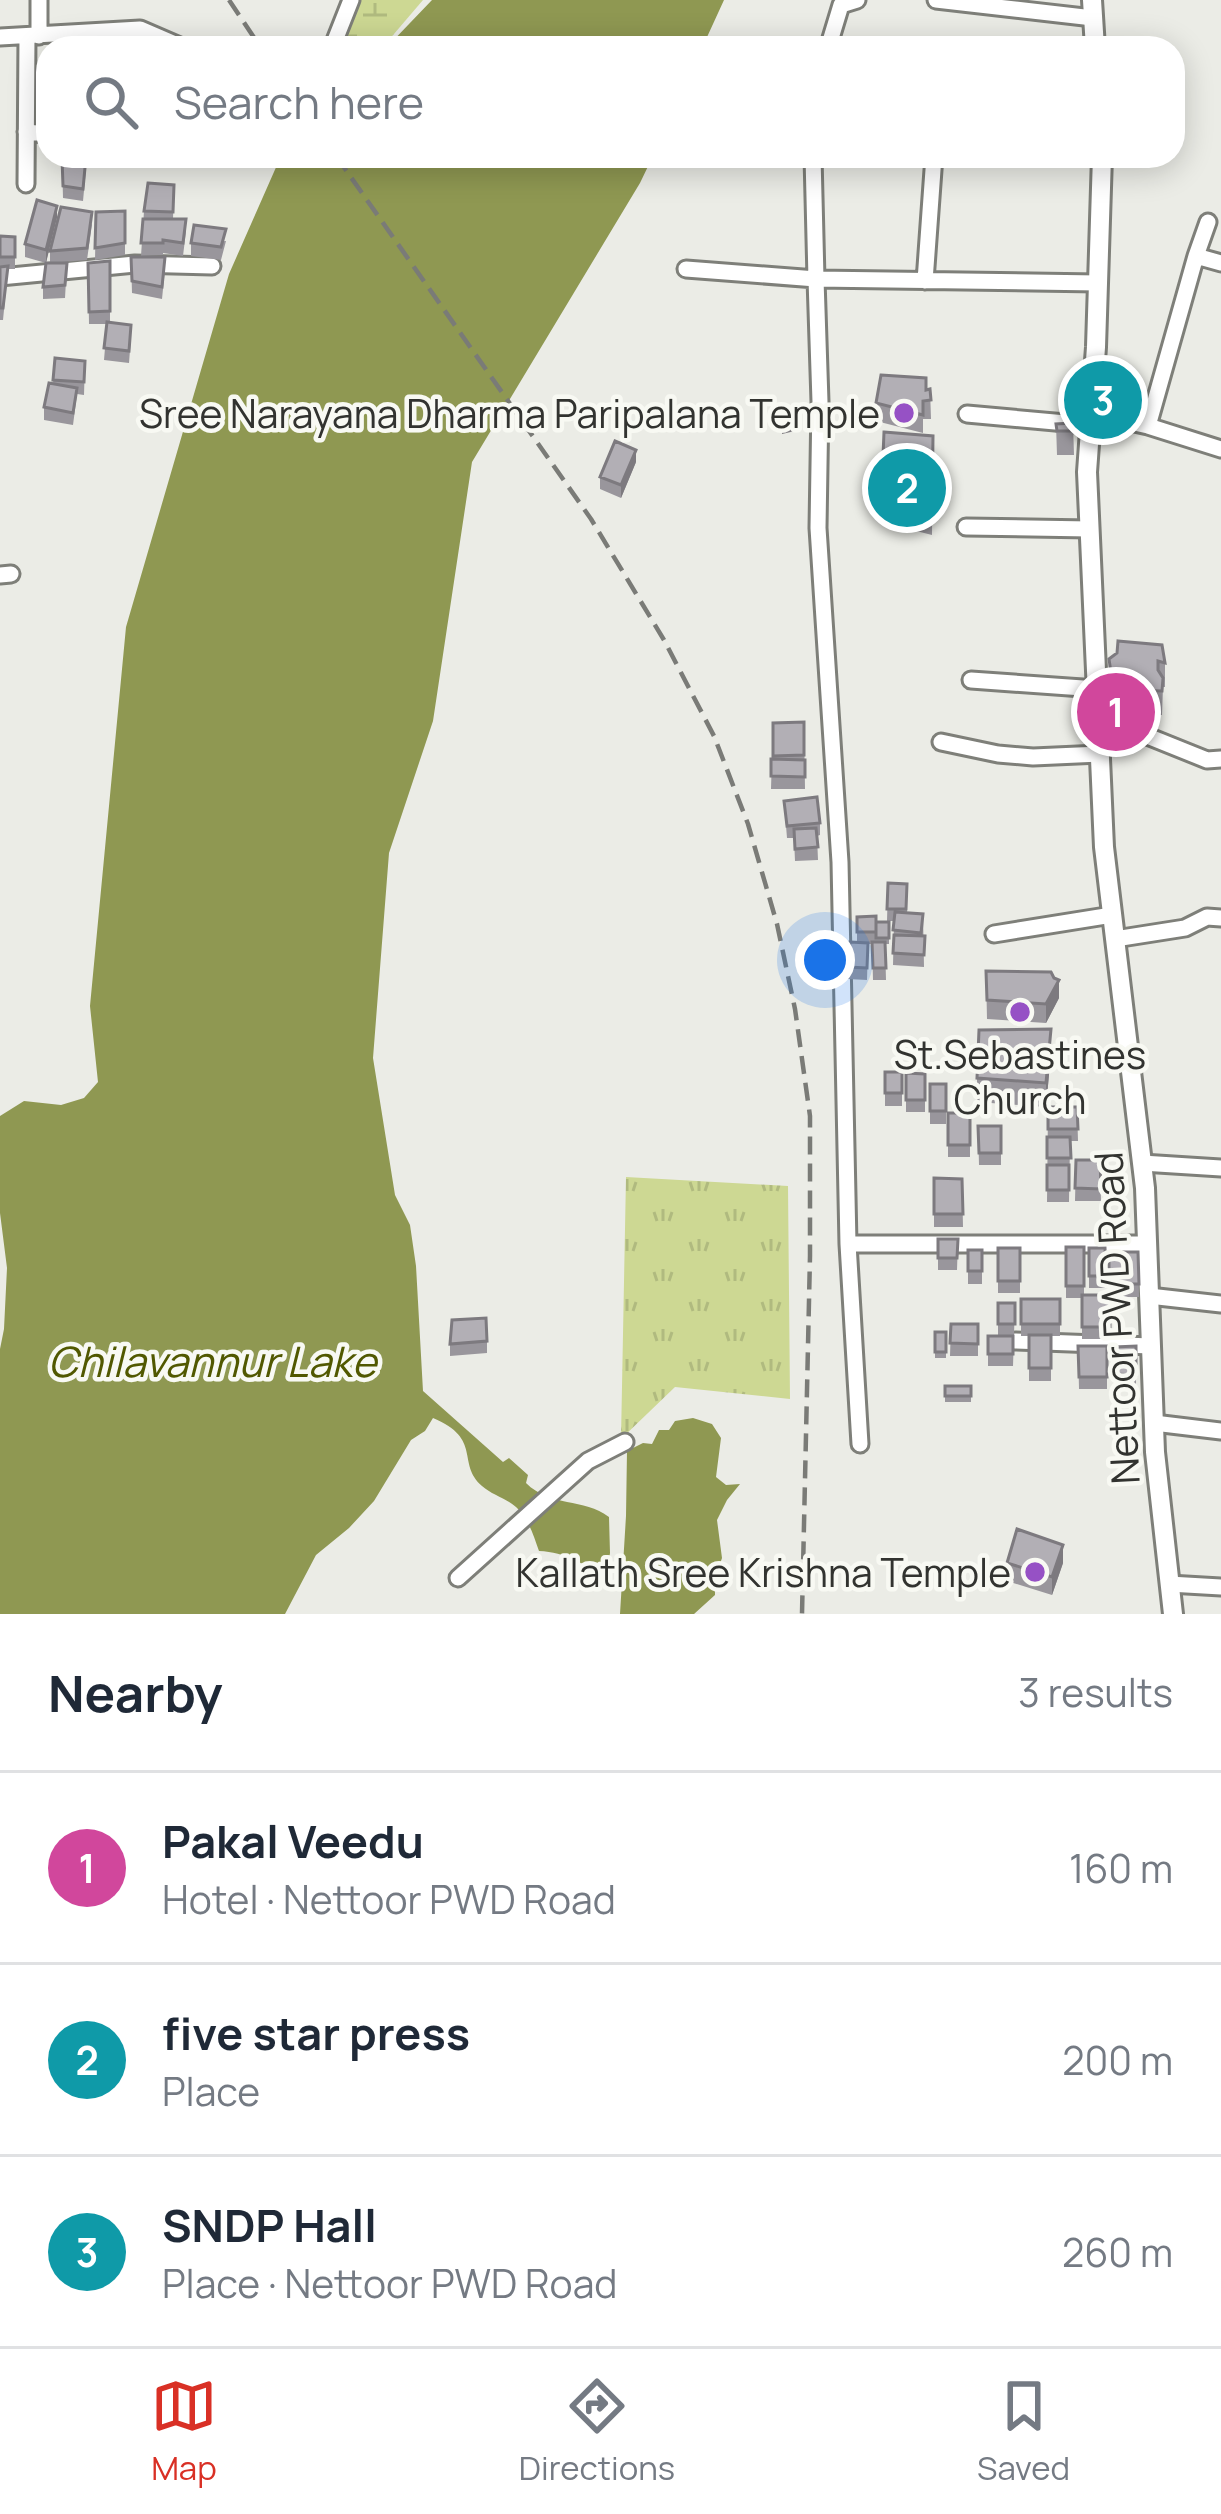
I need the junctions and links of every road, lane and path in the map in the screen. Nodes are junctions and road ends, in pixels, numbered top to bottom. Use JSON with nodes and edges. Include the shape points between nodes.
{"nodes":[{"id":1,"x":38,"y":0,"type":"edge"},
{"id":2,"x":350,"y":0,"type":"edge"},
{"id":3,"x":857,"y":0,"type":"edge"},
{"id":4,"x":936,"y":0,"type":"edge"},
{"id":5,"x":1093,"y":9,"type":"edge"},
{"id":6,"x":33,"y":36,"type":"junction"},
{"id":7,"x":156,"y":36,"type":"edge"},
{"id":8,"x":336,"y":36,"type":"edge"},
{"id":9,"x":832,"y":36,"type":"edge"},
{"id":10,"x":0,"y":37,"type":"edge"},
{"id":11,"x":26,"y":132,"type":"junction"},
{"id":12,"x":36,"y":133,"type":"edge"},
{"id":13,"x":813,"y":168,"type":"edge"},
{"id":14,"x":933,"y":168,"type":"edge"},
{"id":15,"x":1102,"y":168,"type":"edge"},
{"id":16,"x":26,"y":184,"type":"dead end"},
{"id":17,"x":1208,"y":221,"type":"dead end"},
{"id":18,"x":1196,"y":256,"type":"junction"},
{"id":19,"x":1221,"y":263,"type":"edge"},
{"id":20,"x":212,"y":266,"type":"dead end"},
{"id":21,"x":686,"y":269,"type":"dead end"},
{"id":22,"x":0,"y":277,"type":"edge"},
{"id":23,"x":816,"y":279,"type":"junction"},
{"id":24,"x":926,"y":281,"type":"junction"},
{"id":25,"x":1098,"y":284,"type":"junction"},
{"id":26,"x":967,"y":414,"type":"dead end"},
{"id":27,"x":1089,"y":419,"type":"junction"},
{"id":28,"x":1148,"y":426,"type":"junction"},
{"id":29,"x":1221,"y":449,"type":"edge"},
{"id":30,"x":966,"y":527,"type":"dead end"},
{"id":31,"x":1090,"y":529,"type":"junction"},
{"id":32,"x":971,"y":680,"type":"dead end"},
{"id":33,"x":1097,"y":688,"type":"junction"},
{"id":34,"x":1099,"y":724,"type":"junction"},
{"id":35,"x":940,"y":742,"type":"dead end"},
{"id":36,"x":1100,"y":754,"type":"junction"},
{"id":37,"x":1221,"y":759,"type":"edge"},
{"id":38,"x":1112,"y":915,"type":"junction"},
{"id":39,"x":1221,"y":918,"type":"edge"},
{"id":40,"x":994,"y":934,"type":"dead end"},
{"id":41,"x":1115,"y":939,"type":"junction"},
{"id":42,"x":1142,"y":1163,"type":"junction"},
{"id":43,"x":1221,"y":1168,"type":"edge"},
{"id":44,"x":848,"y":1244,"type":"junction"},
{"id":45,"x":1147,"y":1244,"type":"junction"},
{"id":46,"x":1149,"y":1296,"type":"junction"},
{"id":47,"x":1221,"y":1304,"type":"edge"},
{"id":48,"x":1015,"y":1341,"type":"edge"},
{"id":49,"x":1151,"y":1346,"type":"junction"},
{"id":50,"x":1154,"y":1423,"type":"junction"},
{"id":51,"x":1221,"y":1432,"type":"edge"},
{"id":52,"x":625,"y":1442,"type":"dead end"},
{"id":53,"x":860,"y":1444,"type":"dead end"},
{"id":54,"x":458,"y":1577,"type":"dead end"},
{"id":55,"x":1169,"y":1584,"type":"junction"},
{"id":56,"x":1221,"y":1587,"type":"edge"},
{"id":57,"x":1173,"y":1614,"type":"edge"}],
"edges":[{"from":1,"to":6,"type":"street"},
{"from":2,"to":8,"type":"street"},
{"from":3,"to":9,"type":"street","via":[[842,5]]},
{"from":4,"to":5,"type":"street"},
{"from":6,"to":7,"type":"street","via":[[140,29]]},
{"from":6,"to":10,"type":"street"},
{"from":6,"to":11,"type":"street"},
{"from":11,"to":12,"type":"street"},
{"from":11,"to":16,"type":"street"},
{"from":13,"to":23,"type":"street"},
{"from":14,"to":24,"type":"street"},
{"from":15,"to":25,"type":"street","name":"Nettoor PWD Road"},
{"from":17,"to":18,"type":"street"},
{"from":18,"to":19,"type":"street"},
{"from":18,"to":28,"type":"street"},
{"from":20,"to":22,"type":"street"},
{"from":21,"to":23,"type":"street"},
{"from":23,"to":24,"type":"street"},
{"from":23,"to":44,"type":"street","via":[[818,528],[840,862]]},
{"from":24,"to":25,"type":"street"},
{"from":25,"to":27,"type":"street","name":"Nettoor PWD Road"},
{"from":26,"to":27,"type":"street"},
{"from":27,"to":28,"type":"street"},
{"from":27,"to":31,"type":"street","name":"Nettoor PWD Road"},
{"from":28,"to":29,"type":"street"},
{"from":30,"to":31,"type":"street"},
{"from":31,"to":33,"type":"street","name":"Nettoor PWD Road"},
{"from":32,"to":33,"type":"street"},
{"from":33,"to":34,"type":"street","name":"Nettoor PWD Road"},
{"from":34,"to":36,"type":"street","name":"Nettoor PWD Road"},
{"from":34,"to":37,"type":"street"},
{"from":35,"to":36,"type":"street","via":[[1016,755]]},
{"from":36,"to":38,"type":"street","name":"Nettoor PWD Road"},
{"from":38,"to":40,"type":"street"},
{"from":38,"to":41,"type":"street","name":"Nettoor PWD Road"},
{"from":39,"to":41,"type":"street"},
{"from":41,"to":42,"type":"street","name":"Nettoor PWD Road"},
{"from":42,"to":43,"type":"street"},
{"from":42,"to":45,"type":"street","name":"Nettoor PWD Road"},
{"from":44,"to":45,"type":"street"},
{"from":44,"to":53,"type":"street"},
{"from":45,"to":46,"type":"street","name":"Nettoor PWD Road"},
{"from":46,"to":47,"type":"street"},
{"from":46,"to":49,"type":"street","name":"Nettoor PWD Road"},
{"from":48,"to":49,"type":"street"},
{"from":49,"to":50,"type":"street","name":"Nettoor PWD Road"},
{"from":50,"to":51,"type":"street"},
{"from":50,"to":55,"type":"street","name":"Nettoor PWD Road"},
{"from":52,"to":54,"type":"street","via":[[588,1461]]},
{"from":55,"to":56,"type":"street"},
{"from":55,"to":57,"type":"street","name":"Nettoor PWD Road"}]}
